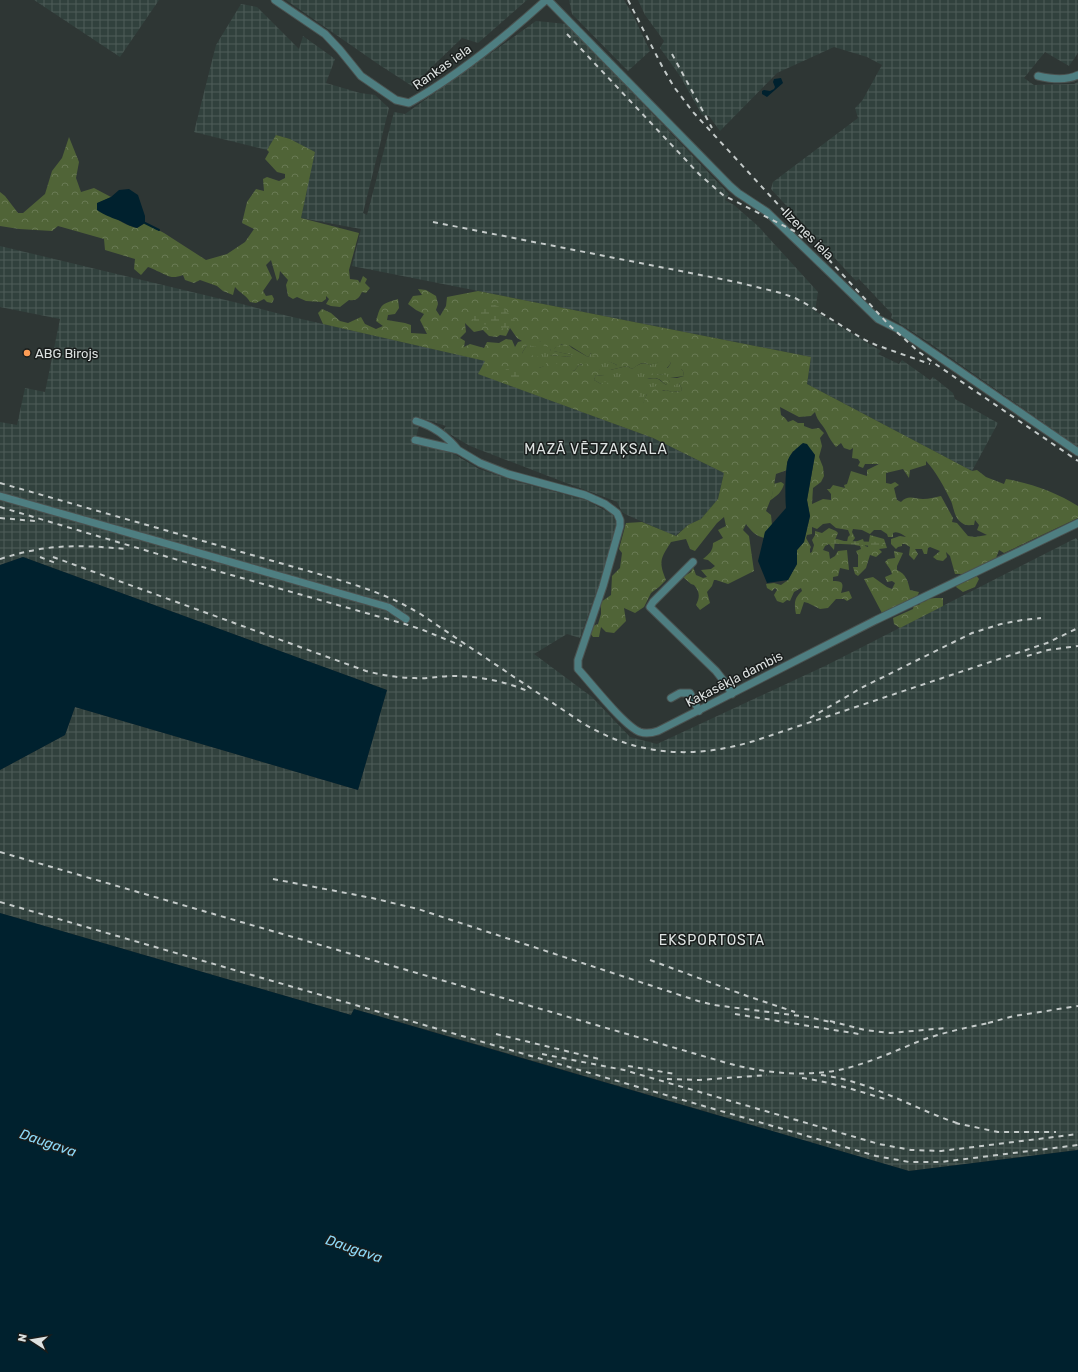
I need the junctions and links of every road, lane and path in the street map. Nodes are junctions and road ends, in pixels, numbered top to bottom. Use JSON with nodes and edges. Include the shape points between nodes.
{"nodes":[{"id":1,"x":275,"y":0,"type":"edge"},
{"id":2,"x":547,"y":0,"type":"edge"},
{"id":3,"x":1078,"y":75,"type":"edge"},
{"id":4,"x":1038,"y":76,"type":"dead end"},
{"id":5,"x":416,"y":421,"type":"dead end"},
{"id":6,"x":415,"y":440,"type":"dead end"},
{"id":7,"x":458,"y":450,"type":"junction"},
{"id":8,"x":1078,"y":452,"type":"edge"},
{"id":9,"x":0,"y":496,"type":"edge"},
{"id":10,"x":1078,"y":523,"type":"edge"},
{"id":11,"x":693,"y":562,"type":"dead end"},
{"id":12,"x":406,"y":619,"type":"dead end"},
{"id":13,"x":732,"y":694,"type":"junction"},
{"id":14,"x":671,"y":698,"type":"dead end"},
{"id":15,"x":699,"y":711,"type":"junction"}],
"edges":[{"from":1,"to":2,"type":"street","name":"Rankas iela","via":[[324,34],[361,76],[396,100],[410,103],[482,53]]},
{"from":2,"to":8,"type":"street","name":"Ilzenes iela","via":[[730,186],[767,212],[878,319],[900,330]]},
{"from":3,"to":4,"type":"street","via":[[1070,78]]},
{"from":5,"to":7,"type":"street","via":[[437,430]]},
{"from":6,"to":7,"type":"street"},
{"from":7,"to":15,"type":"street","name":"Kaķasēkļa dambis","via":[[480,463],[508,474],[585,495],[617,513],[620,526],[578,660],[578,669],[621,717],[639,732],[658,731]]},
{"from":9,"to":12,"type":"street","via":[[388,607]]},
{"from":10,"to":13,"type":"street","name":"Kaķasēkļa dambis","via":[[876,620]]},
{"from":11,"to":13,"type":"street","via":[[650,607],[716,671]]},
{"from":13,"to":15,"type":"street","name":"Kaķasēkļa dambis"},
{"from":14,"to":15,"type":"street","via":[[680,693],[690,693]]}]}
